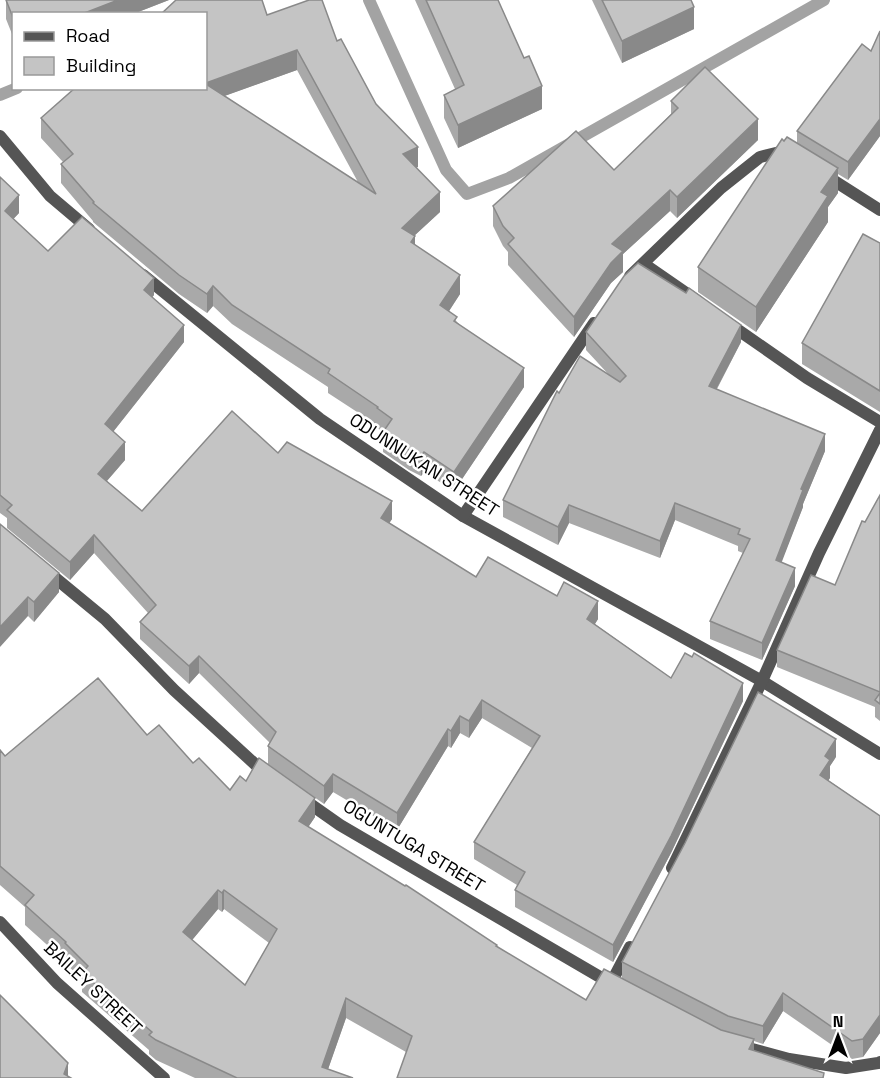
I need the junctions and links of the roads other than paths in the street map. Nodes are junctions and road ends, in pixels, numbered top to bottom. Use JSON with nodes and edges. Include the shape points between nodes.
{"nodes":[{"id":1,"x":0,"y":136,"type":"edge"},
{"id":2,"x":880,"y":210,"type":"edge"},
{"id":3,"x":95,"y":235,"type":"edge"},
{"id":4,"x":644,"y":264,"type":"junction"},
{"id":5,"x":131,"y":266,"type":"edge"},
{"id":6,"x":618,"y":288,"type":"edge"},
{"id":7,"x":598,"y":317,"type":"edge"},
{"id":8,"x":880,"y":422,"type":"edge"},
{"id":9,"x":880,"y":430,"type":"edge"},
{"id":10,"x":463,"y":516,"type":"junction"},
{"id":11,"x":35,"y":562,"type":"edge"},
{"id":12,"x":762,"y":681,"type":"junction"},
{"id":13,"x":880,"y":754,"type":"edge"},
{"id":14,"x":276,"y":779,"type":"edge"},
{"id":15,"x":294,"y":792,"type":"edge"},
{"id":16,"x":667,"y":878,"type":"edge"},
{"id":17,"x":0,"y":922,"type":"edge"},
{"id":18,"x":633,"y":941,"type":"edge"},
{"id":19,"x":725,"y":1042,"type":"edge"},
{"id":20,"x":879,"y":1063,"type":"edge"},
{"id":21,"x":164,"y":1078,"type":"edge"}],
"edges":[{"from":1,"to":3,"type":"street","via":[[50,196]]},
{"from":2,"to":4,"type":"street","via":[[784,151],[760,157],[721,188]]},
{"from":4,"to":6,"type":"street"},
{"from":4,"to":8,"type":"street","via":[[807,378]]},
{"from":5,"to":10,"type":"street","name":"ODUNNUKAN STREET","via":[[320,419]]},
{"from":7,"to":10,"type":"street"},
{"from":9,"to":12,"type":"street"},
{"from":10,"to":12,"type":"street","name":"ODUNNUKAN STREET"},
{"from":11,"to":14,"type":"street","via":[[105,619],[174,690]]},
{"from":12,"to":13,"type":"street","name":"ODUNNUKAN STREET"},
{"from":12,"to":16,"type":"street"},
{"from":15,"to":18,"type":"street","name":"OGUNTUGA STREET","via":[[339,825],[616,986]]},
{"from":17,"to":21,"type":"street","name":"BAILEY STREET","via":[[57,983]]},
{"from":19,"to":20,"type":"street","via":[[789,1059],[846,1068]]}]}
